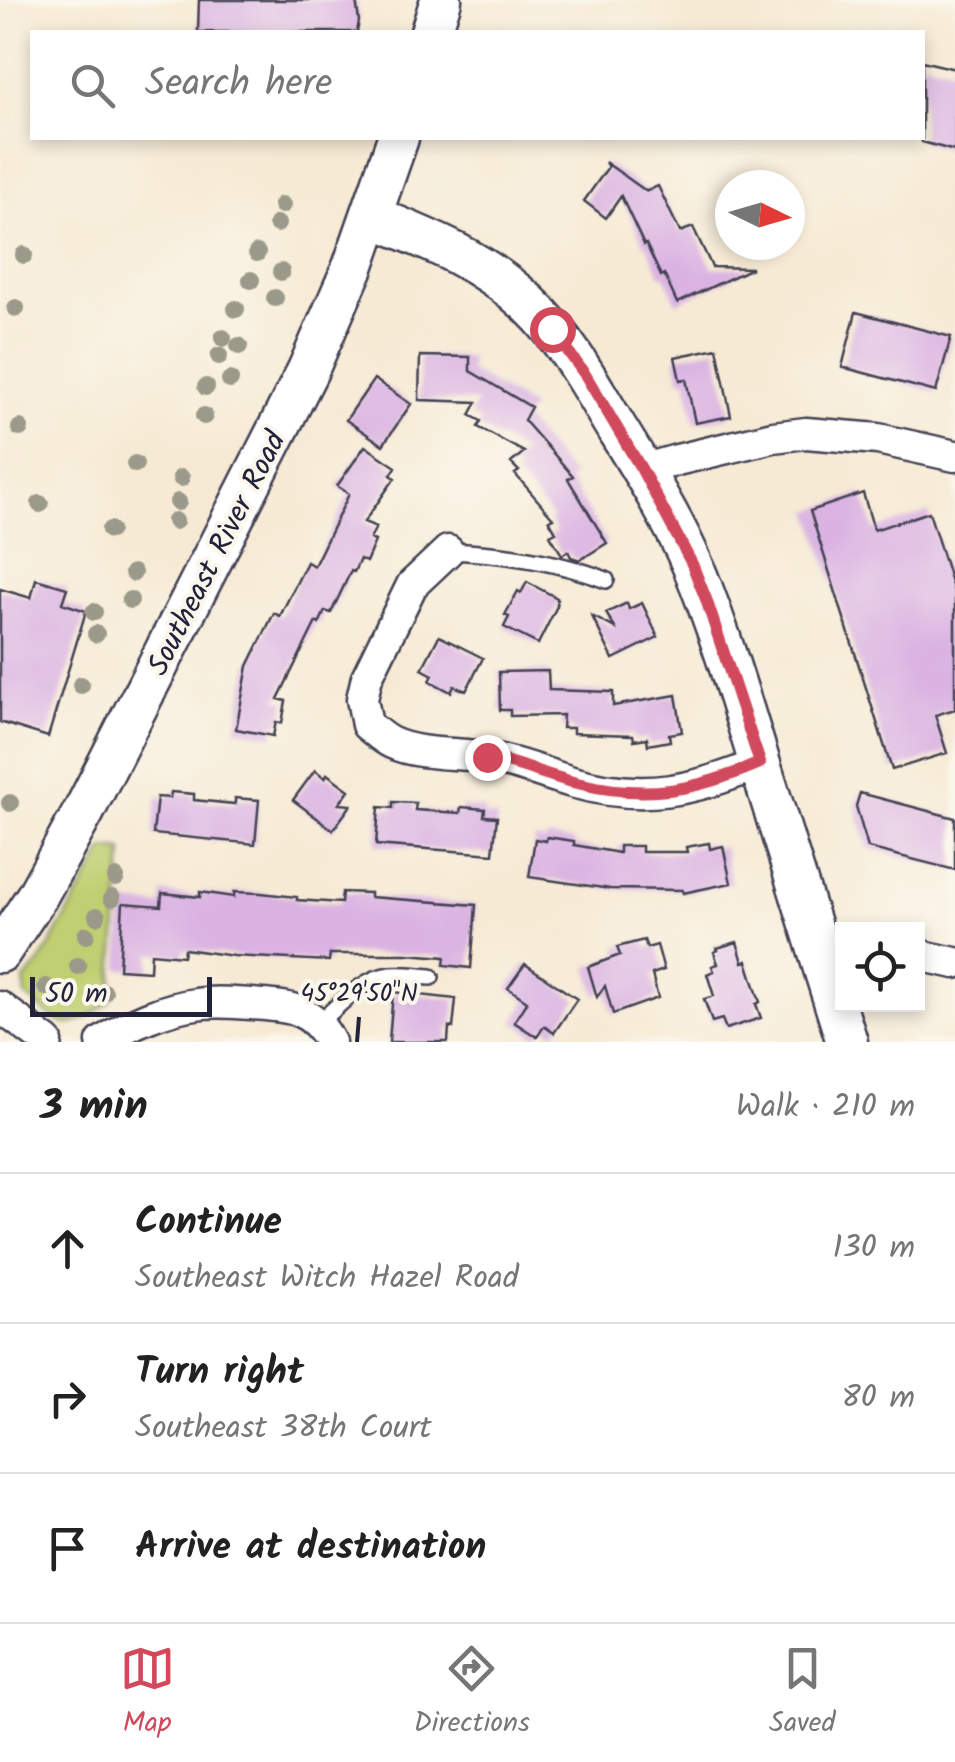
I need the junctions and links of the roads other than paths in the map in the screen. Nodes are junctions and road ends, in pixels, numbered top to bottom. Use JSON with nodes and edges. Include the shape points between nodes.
{"nodes":[{"id":1,"x":441,"y":0,"type":"edge"},
{"id":2,"x":432,"y":30,"type":"edge"},
{"id":3,"x":397,"y":140,"type":"edge"},
{"id":4,"x":371,"y":216,"type":"junction"},
{"id":5,"x":955,"y":456,"type":"edge"},
{"id":6,"x":642,"y":470,"type":"junction"},
{"id":7,"x":448,"y":551,"type":"joint"},
{"id":8,"x":606,"y":580,"type":"dead end"},
{"id":9,"x":760,"y":763,"type":"junction"},
{"id":10,"x":830,"y":948,"type":"edge"},
{"id":11,"x":0,"y":952,"type":"edge"},
{"id":12,"x":925,"y":957,"type":"edge"},
{"id":13,"x":955,"y":963,"type":"edge"},
{"id":14,"x":432,"y":977,"type":"dead end"},
{"id":15,"x":0,"y":1007,"type":"edge"},
{"id":16,"x":324,"y":1033,"type":"edge"},
{"id":17,"x":47,"y":1042,"type":"edge"},
{"id":18,"x":102,"y":1042,"type":"edge"},
{"id":19,"x":847,"y":1042,"type":"edge"}],
"edges":[{"from":1,"to":2,"type":"main road"},
{"from":3,"to":4,"type":"main road","name":"Southeast River Road"},
{"from":4,"to":6,"type":"main road","via":[[461,255],[530,305],[582,371]]},
{"from":4,"to":11,"type":"main road","name":"Southeast River Road","via":[[273,440],[84,812]]},
{"from":5,"to":6,"type":"street","via":[[806,433]]},
{"from":6,"to":9,"type":"main road","via":[[692,564]]},
{"from":7,"to":8,"type":"lane","via":[[489,553]]},
{"from":7,"to":9,"type":"street","via":[[412,585],[367,677],[367,725],[389,742],[516,763],[624,792],[677,790]]},
{"from":9,"to":10,"type":"main road"},
{"from":10,"to":19,"type":"main road"},
{"from":12,"to":13,"type":"street"},
{"from":14,"to":16,"type":"lane","via":[[376,979],[344,1000]]},
{"from":15,"to":17,"type":"street"},
{"from":16,"to":18,"type":"street","via":[[287,1006],[215,1002],[160,1013]]}]}
